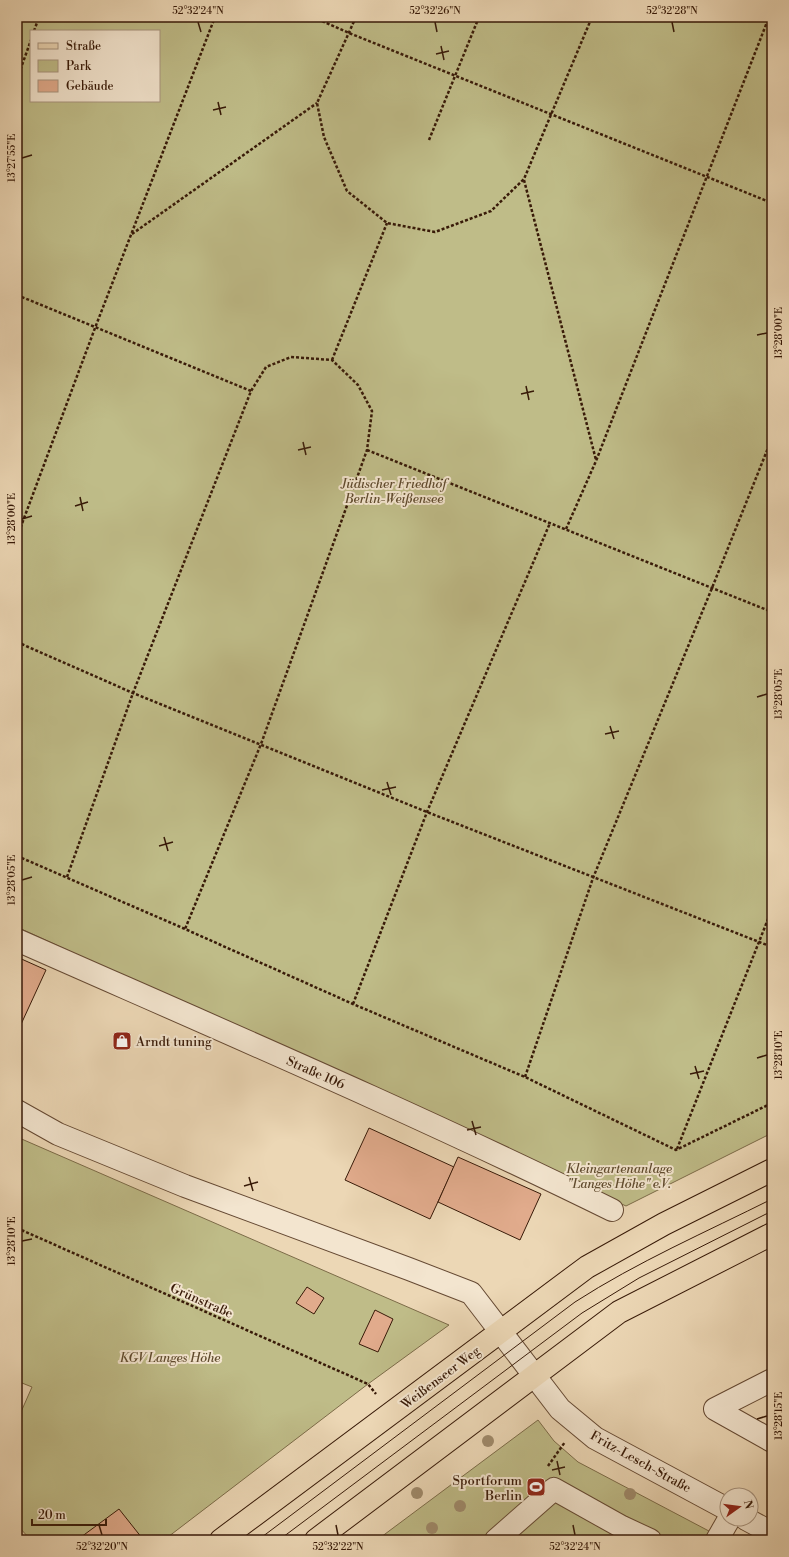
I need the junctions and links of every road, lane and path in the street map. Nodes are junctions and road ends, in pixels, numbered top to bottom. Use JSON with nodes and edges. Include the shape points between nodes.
{"nodes":[{"id":1,"x":39,"y":17,"type":"edge"},
{"id":2,"x":215,"y":17,"type":"edge"},
{"id":3,"x":313,"y":17,"type":"edge"},
{"id":4,"x":356,"y":17,"type":"edge"},
{"id":5,"x":479,"y":17,"type":"edge"},
{"id":6,"x":592,"y":17,"type":"edge"},
{"id":7,"x":769,"y":17,"type":"edge"},
{"id":8,"x":34,"y":30,"type":"edge"},
{"id":9,"x":349,"y":33,"type":"junction"},
{"id":10,"x":30,"y":43,"type":"edge"},
{"id":11,"x":455,"y":76,"type":"junction"},
{"id":12,"x":17,"y":79,"type":"edge"},
{"id":13,"x":317,"y":103,"type":"junction"},
{"id":14,"x":552,"y":114,"type":"junction"},
{"id":15,"x":429,"y":140,"type":"dead end"},
{"id":16,"x":706,"y":176,"type":"junction"},
{"id":17,"x":524,"y":180,"type":"junction"},
{"id":18,"x":772,"y":203,"type":"edge"},
{"id":19,"x":387,"y":223,"type":"junction"},
{"id":20,"x":132,"y":234,"type":"junction"},
{"id":21,"x":17,"y":295,"type":"edge"},
{"id":22,"x":95,"y":328,"type":"junction"},
{"id":23,"x":332,"y":360,"type":"junction"},
{"id":24,"x":251,"y":391,"type":"junction"},
{"id":25,"x":772,"y":438,"type":"edge"},
{"id":26,"x":367,"y":450,"type":"junction"},
{"id":27,"x":596,"y":461,"type":"junction"},
{"id":28,"x":550,"y":523,"type":"junction"},
{"id":29,"x":566,"y":530,"type":"junction"},
{"id":30,"x":17,"y":537,"type":"edge"},
{"id":31,"x":712,"y":588,"type":"junction"},
{"id":32,"x":772,"y":612,"type":"edge"},
{"id":33,"x":17,"y":642,"type":"edge"},
{"id":34,"x":133,"y":693,"type":"junction"},
{"id":35,"x":261,"y":744,"type":"junction"},
{"id":36,"x":427,"y":812,"type":"junction"},
{"id":37,"x":17,"y":856,"type":"edge"},
{"id":38,"x":67,"y":877,"type":"junction"},
{"id":39,"x":593,"y":878,"type":"junction"},
{"id":40,"x":772,"y":909,"type":"edge"},
{"id":41,"x":185,"y":929,"type":"junction"},
{"id":42,"x":17,"y":940,"type":"edge"},
{"id":43,"x":759,"y":942,"type":"junction"},
{"id":44,"x":772,"y":947,"type":"edge"},
{"id":45,"x":353,"y":1004,"type":"junction"},
{"id":46,"x":525,"y":1077,"type":"junction"},
{"id":47,"x":772,"y":1103,"type":"edge"},
{"id":48,"x":17,"y":1111,"type":"edge"},
{"id":49,"x":676,"y":1150,"type":"junction"},
{"id":50,"x":772,"y":1170,"type":"edge"},
{"id":51,"x":612,"y":1210,"type":"dead end"},
{"id":52,"x":17,"y":1228,"type":"edge"},
{"id":53,"x":772,"y":1234,"type":"edge"},
{"id":54,"x":500,"y":1332,"type":"junction"},
{"id":55,"x":534,"y":1375,"type":"junction"},
{"id":56,"x":772,"y":1380,"type":"edge"},
{"id":57,"x":376,"y":1394,"type":"dead end"},
{"id":58,"x":566,"y":1440,"type":"dead end"},
{"id":59,"x":772,"y":1441,"type":"edge"},
{"id":60,"x":554,"y":1489,"type":"junction"},
{"id":61,"x":719,"y":1505,"type":"edge"},
{"id":62,"x":759,"y":1526,"type":"edge"},
{"id":63,"x":724,"y":1527,"type":"edge"},
{"id":64,"x":615,"y":1533,"type":"edge"},
{"id":65,"x":772,"y":1533,"type":"edge"},
{"id":66,"x":221,"y":1540,"type":"edge"},
{"id":67,"x":316,"y":1540,"type":"edge"},
{"id":68,"x":496,"y":1540,"type":"edge"},
{"id":69,"x":650,"y":1540,"type":"edge"},
{"id":70,"x":717,"y":1540,"type":"edge"}],
"edges":[{"from":1,"to":8,"type":"path"},
{"from":2,"to":20,"type":"path"},
{"from":3,"to":9,"type":"path"},
{"from":4,"to":9,"type":"path"},
{"from":5,"to":11,"type":"path"},
{"from":6,"to":14,"type":"path"},
{"from":7,"to":16,"type":"path"},
{"from":9,"to":11,"type":"path"},
{"from":9,"to":13,"type":"path"},
{"from":10,"to":12,"type":"path"},
{"from":11,"to":14,"type":"path"},
{"from":11,"to":15,"type":"path"},
{"from":13,"to":19,"type":"path","via":[[324,136],[347,191]]},
{"from":13,"to":20,"type":"path"},
{"from":14,"to":16,"type":"path"},
{"from":14,"to":17,"type":"path"},
{"from":16,"to":18,"type":"path"},
{"from":16,"to":27,"type":"path"},
{"from":17,"to":19,"type":"path","via":[[491,211],[435,232]]},
{"from":17,"to":27,"type":"path"},
{"from":19,"to":23,"type":"path"},
{"from":20,"to":22,"type":"path"},
{"from":21,"to":22,"type":"path"},
{"from":22,"to":24,"type":"path"},
{"from":22,"to":30,"type":"path"},
{"from":23,"to":24,"type":"path","via":[[291,357],[266,367]]},
{"from":23,"to":26,"type":"path","via":[[358,385],[372,411]]},
{"from":24,"to":34,"type":"path"},
{"from":25,"to":31,"type":"path"},
{"from":26,"to":28,"type":"path"},
{"from":26,"to":35,"type":"path"},
{"from":27,"to":29,"type":"path"},
{"from":28,"to":29,"type":"path"},
{"from":28,"to":36,"type":"path"},
{"from":29,"to":31,"type":"path"},
{"from":31,"to":32,"type":"path"},
{"from":31,"to":39,"type":"path"},
{"from":33,"to":34,"type":"path"},
{"from":34,"to":35,"type":"path"},
{"from":34,"to":38,"type":"path"},
{"from":35,"to":36,"type":"path"},
{"from":35,"to":41,"type":"path"},
{"from":36,"to":39,"type":"path"},
{"from":36,"to":45,"type":"path"},
{"from":37,"to":38,"type":"path"},
{"from":38,"to":41,"type":"path"},
{"from":39,"to":43,"type":"path"},
{"from":39,"to":46,"type":"path"},
{"from":40,"to":43,"type":"path"},
{"from":41,"to":45,"type":"path"},
{"from":42,"to":51,"type":"street","name":"Straße 106","via":[[532,1170]]},
{"from":43,"to":44,"type":"path"},
{"from":43,"to":49,"type":"path"},
{"from":45,"to":46,"type":"path"},
{"from":46,"to":49,"type":"path"},
{"from":47,"to":49,"type":"path"},
{"from":48,"to":54,"type":"street","name":"Fritz-Lesch-Straße","via":[[58,1134],[185,1186],[471,1293]]},
{"from":50,"to":54,"type":"main road","name":"Weißenseer Weg","via":[[664,1224],[587,1267]]},
{"from":52,"to":57,"type":"path","name":"Grünstraße","via":[[368,1384]]},
{"from":53,"to":55,"type":"main road","via":[[619,1312]]},
{"from":54,"to":55,"type":"street","name":"Fritz-Lesch-Straße"},
{"from":54,"to":66,"type":"main road","name":"Weißenseer Weg"},
{"from":55,"to":61,"type":"street","name":"Fritz-Lesch-Straße","via":[[560,1409],[595,1438]]},
{"from":55,"to":67,"type":"main road"},
{"from":56,"to":59,"type":"street","via":[[715,1410]]},
{"from":58,"to":60,"type":"path","via":[[548,1465]]},
{"from":60,"to":64,"type":"street"},
{"from":60,"to":68,"type":"street"},
{"from":62,"to":65,"type":"street"},
{"from":63,"to":70,"type":"street"},
{"from":64,"to":69,"type":"street"}]}
